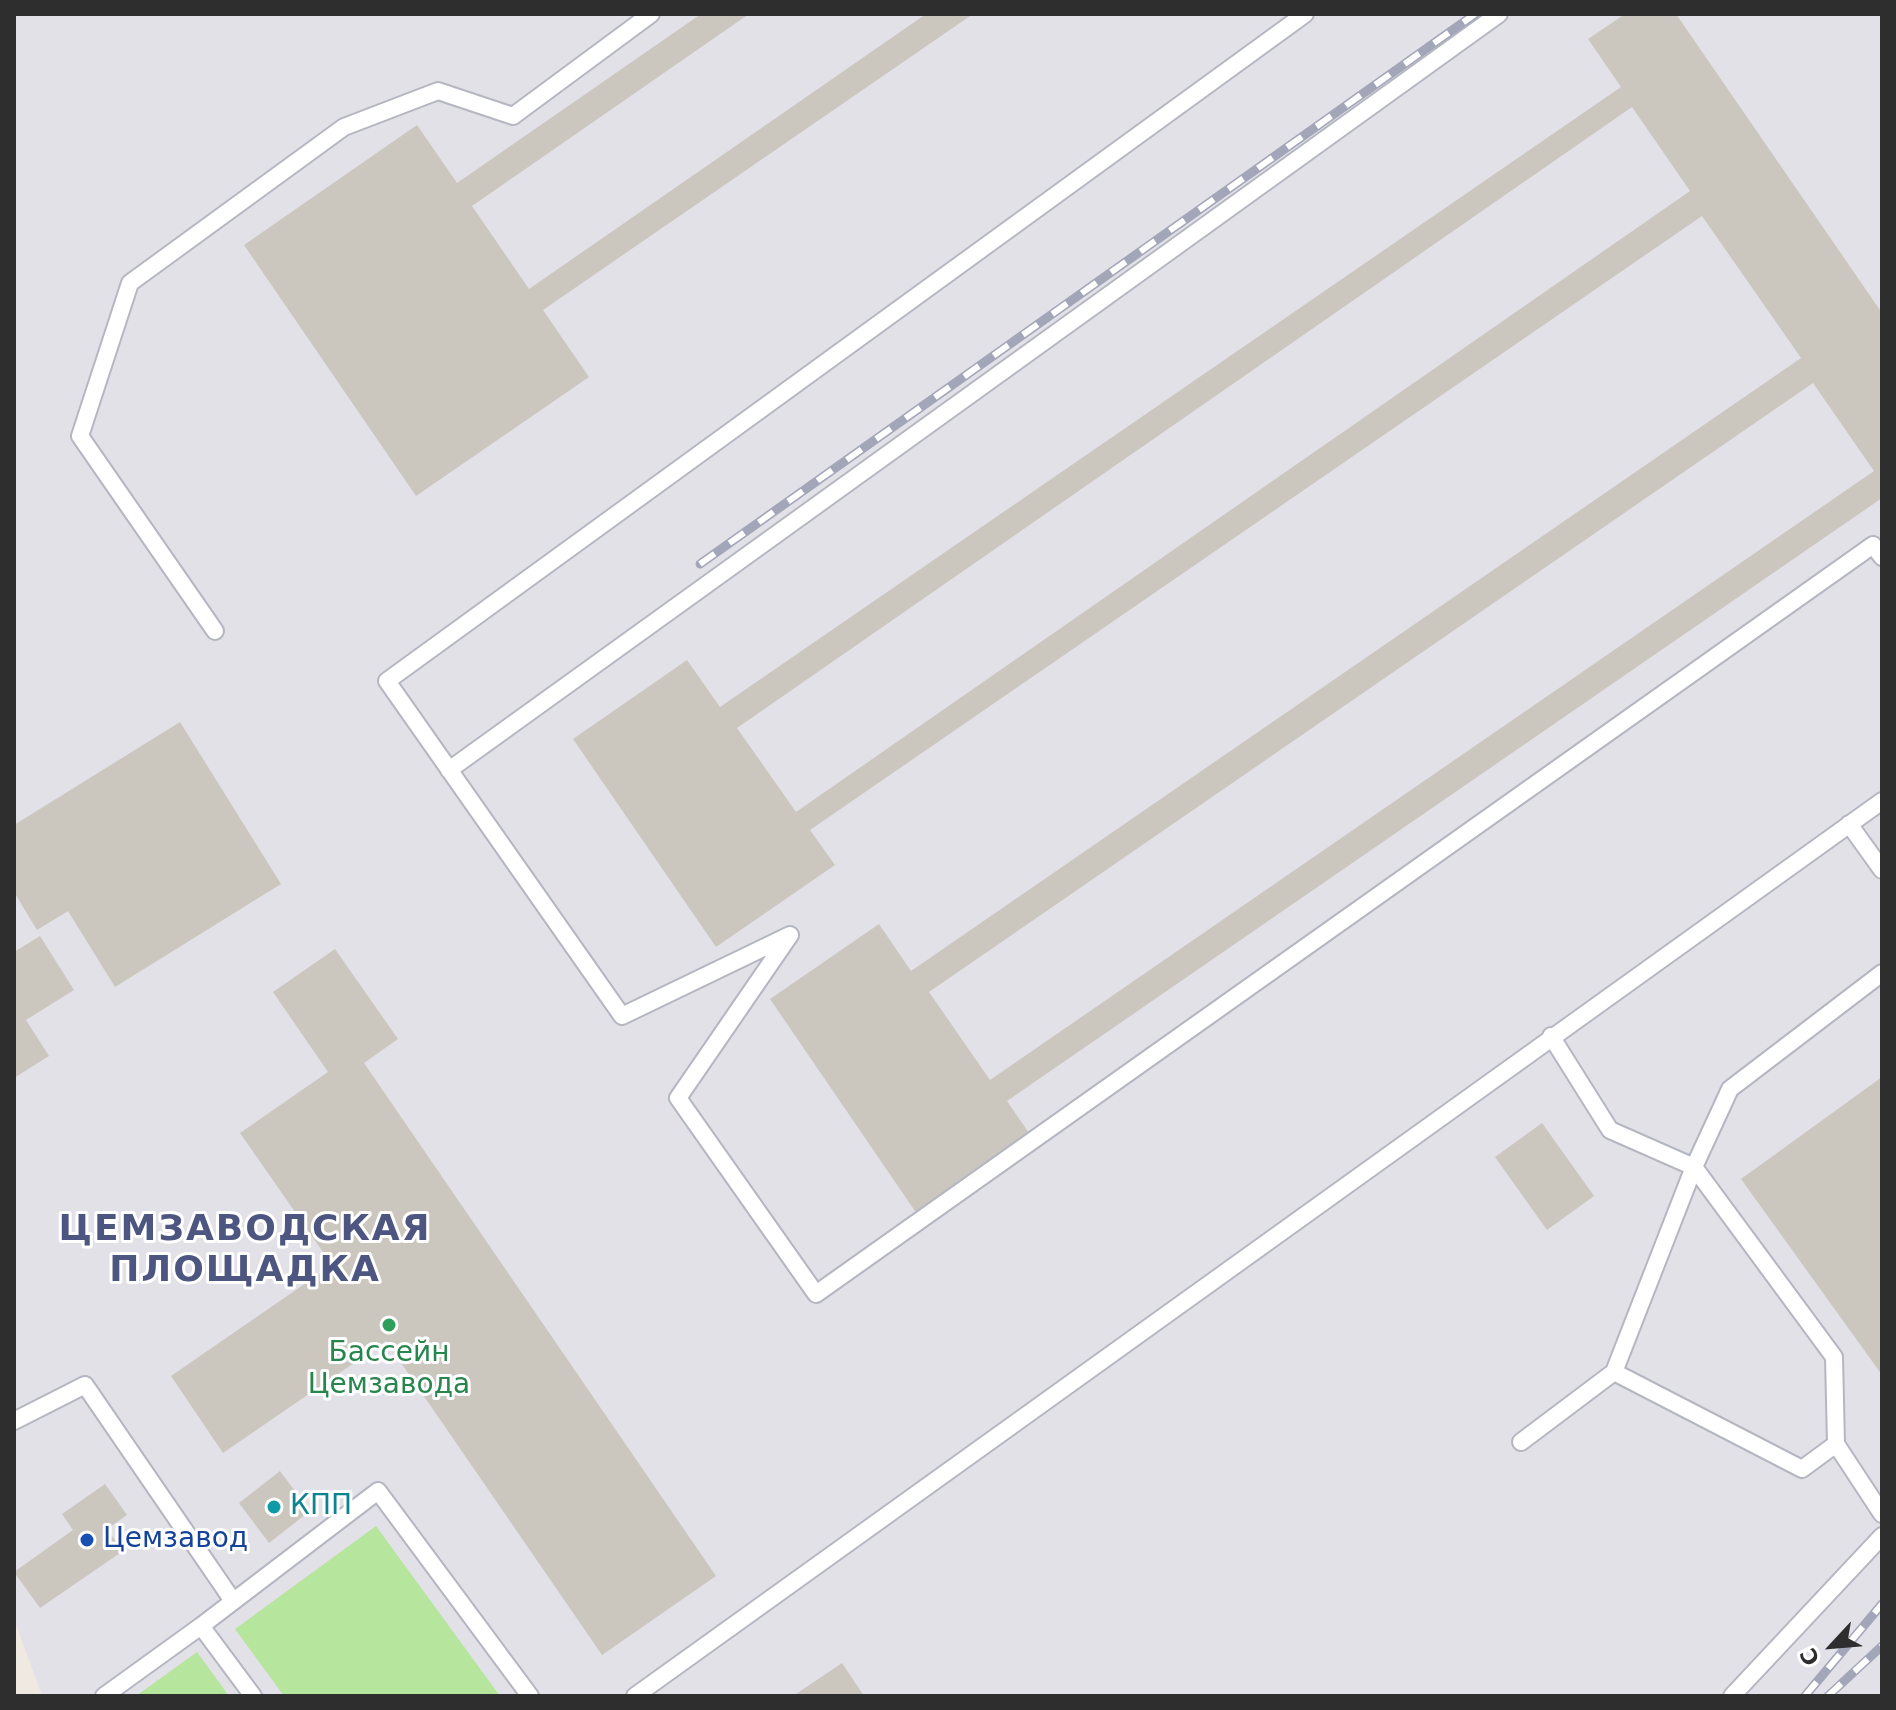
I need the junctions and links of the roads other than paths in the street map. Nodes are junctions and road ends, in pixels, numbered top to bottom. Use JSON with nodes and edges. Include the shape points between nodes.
{"nodes":[{"id":1,"x":651,"y":14,"type":"edge"},
{"id":2,"x":1305,"y":14,"type":"edge"},
{"id":3,"x":1499,"y":14,"type":"edge"},
{"id":4,"x":1882,"y":557,"type":"edge"},
{"id":5,"x":215,"y":631,"type":"dead end"},
{"id":6,"x":449,"y":770,"type":"junction"},
{"id":7,"x":1882,"y":801,"type":"edge"},
{"id":8,"x":1849,"y":824,"type":"junction"},
{"id":9,"x":1882,"y":870,"type":"edge"},
{"id":10,"x":1882,"y":973,"type":"edge"},
{"id":11,"x":1551,"y":1036,"type":"junction"},
{"id":12,"x":1694,"y":1167,"type":"junction"},
{"id":13,"x":1614,"y":1372,"type":"junction"},
{"id":14,"x":14,"y":1421,"type":"edge"},
{"id":15,"x":1521,"y":1442,"type":"dead end"},
{"id":16,"x":1836,"y":1444,"type":"junction"},
{"id":17,"x":1882,"y":1514,"type":"edge"},
{"id":18,"x":1882,"y":1536,"type":"edge"},
{"id":19,"x":233,"y":1601,"type":"junction"},
{"id":20,"x":201,"y":1626,"type":"junction"},
{"id":21,"x":104,"y":1696,"type":"edge"},
{"id":22,"x":253,"y":1696,"type":"edge"},
{"id":23,"x":530,"y":1696,"type":"edge"},
{"id":24,"x":635,"y":1696,"type":"edge"},
{"id":25,"x":1732,"y":1696,"type":"edge"}],
"edges":[{"from":1,"to":5,"type":"lane","via":[[513,116],[438,91],[344,127],[130,283],[80,436]]},
{"from":2,"to":6,"type":"lane","via":[[387,681]]},
{"from":3,"to":6,"type":"lane"},
{"from":4,"to":6,"type":"lane","via":[[1873,545],[816,1294],[678,1098],[790,935],[622,1016]]},
{"from":7,"to":8,"type":"lane"},
{"from":8,"to":9,"type":"lane"},
{"from":8,"to":11,"type":"lane"},
{"from":10,"to":12,"type":"lane","via":[[1730,1089]]},
{"from":11,"to":12,"type":"lane","via":[[1610,1130]]},
{"from":11,"to":24,"type":"lane"},
{"from":12,"to":13,"type":"lane"},
{"from":12,"to":16,"type":"lane","via":[[1834,1357]]},
{"from":13,"to":15,"type":"lane"},
{"from":13,"to":16,"type":"lane","via":[[1802,1469]]},
{"from":14,"to":19,"type":"lane","via":[[85,1385]]},
{"from":16,"to":17,"type":"lane"},
{"from":18,"to":25,"type":"lane"},
{"from":19,"to":20,"type":"lane"},
{"from":19,"to":23,"type":"lane","via":[[378,1491]]},
{"from":20,"to":21,"type":"lane"},
{"from":20,"to":22,"type":"lane"}]}
